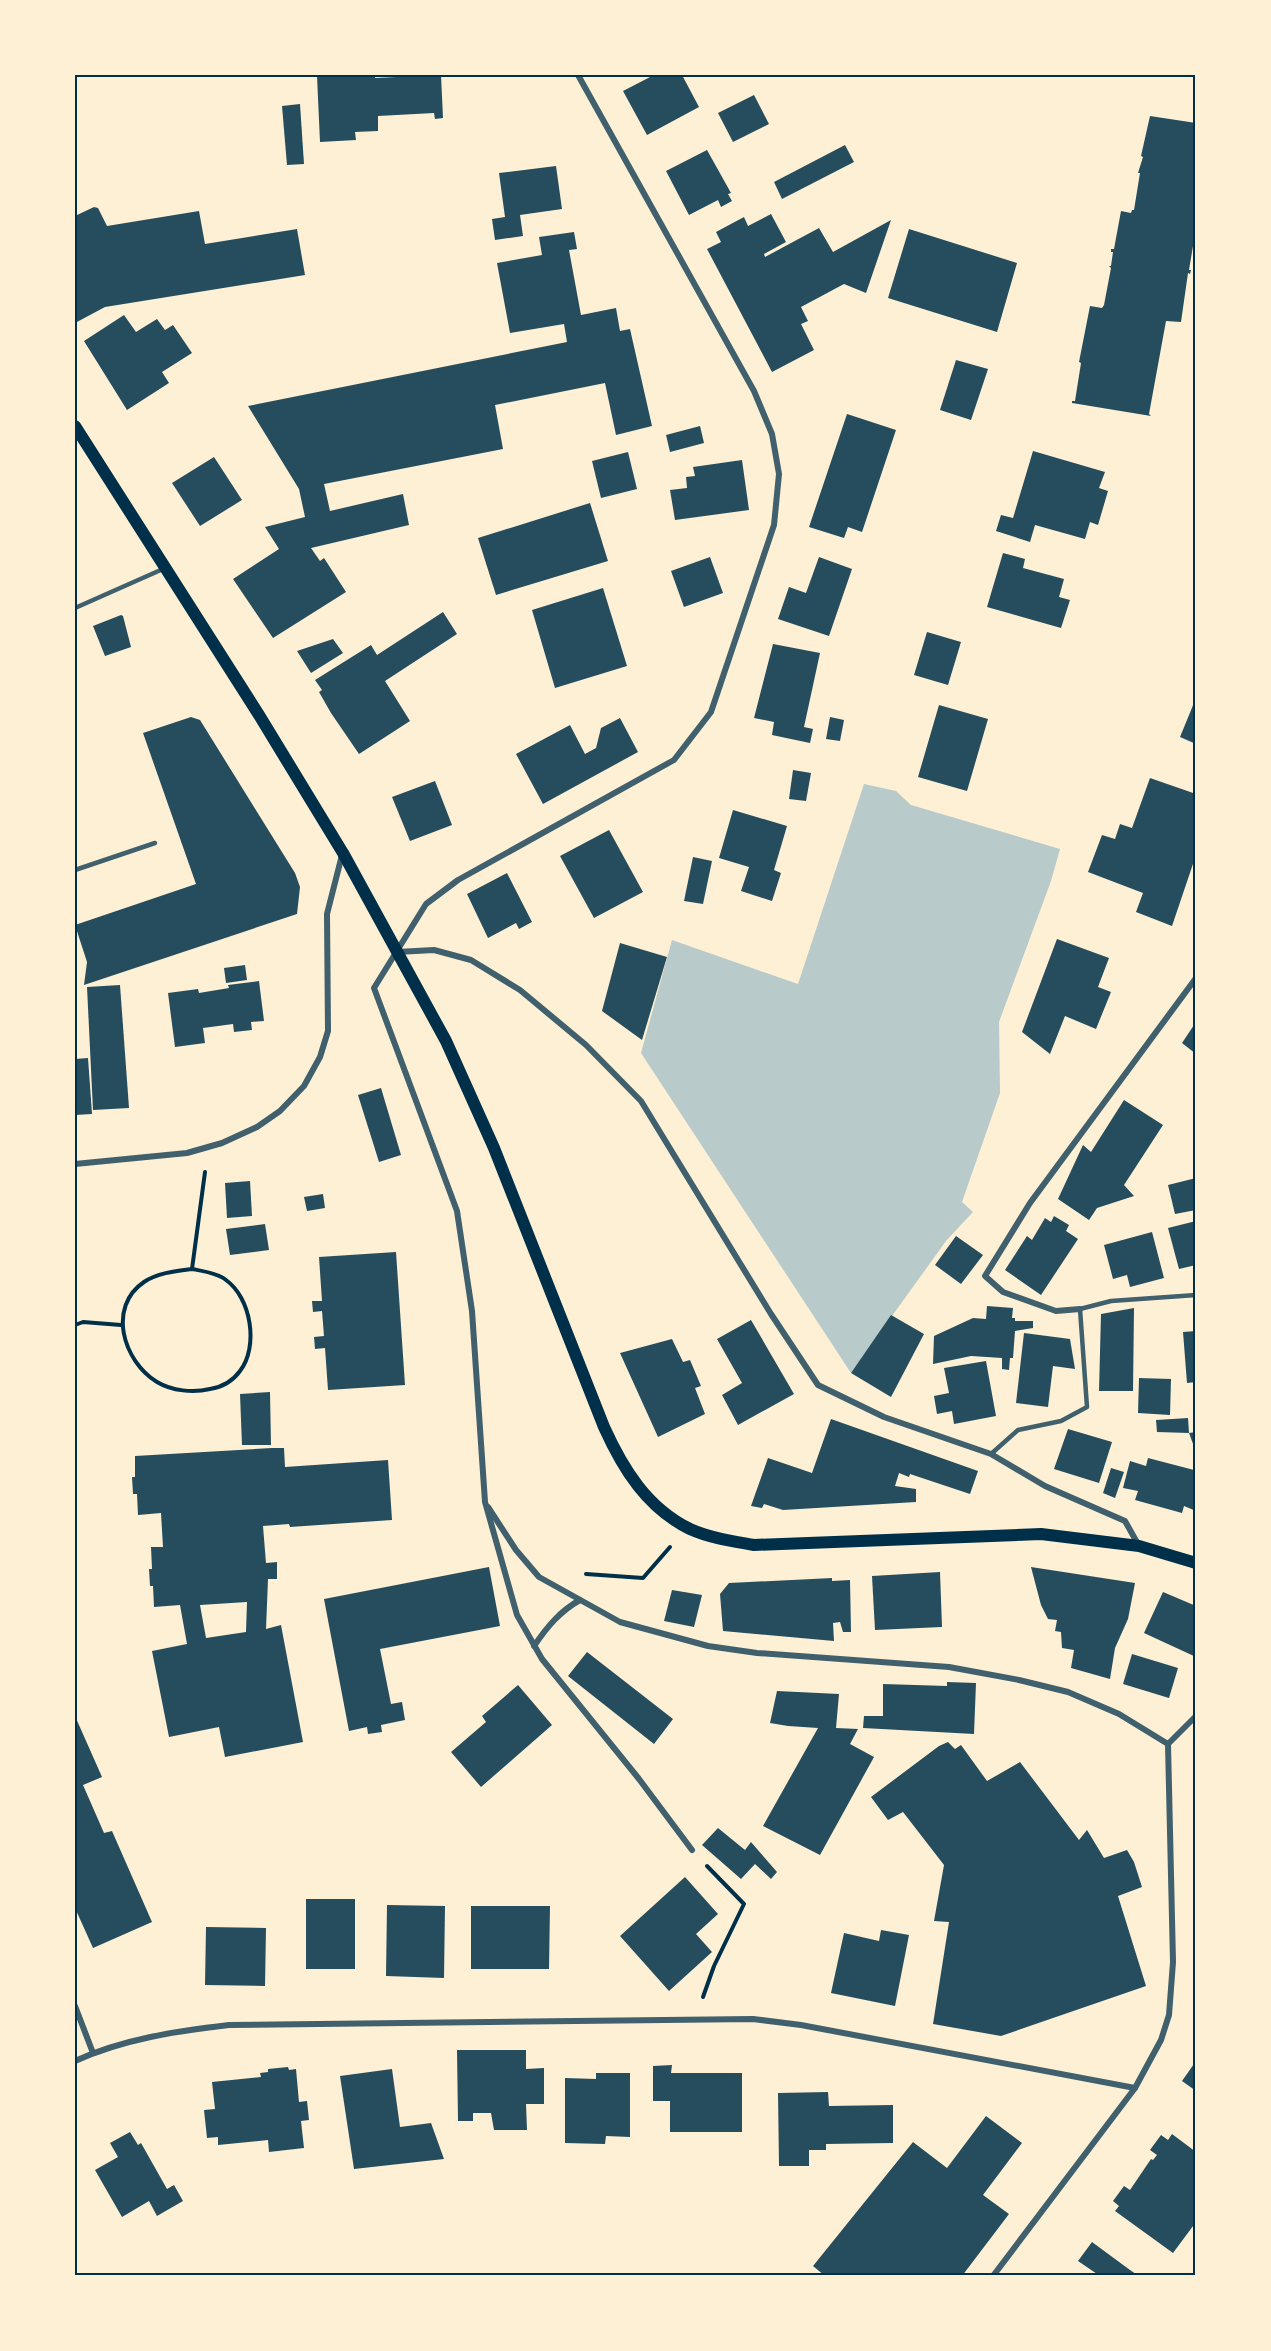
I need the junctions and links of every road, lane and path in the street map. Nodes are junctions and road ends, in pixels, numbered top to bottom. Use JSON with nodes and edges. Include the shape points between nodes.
{"nodes":[{"id":1,"x":578,"y":75,"type":"edge"},
{"id":2,"x":75,"y":426,"type":"edge"},
{"id":3,"x":165,"y":568,"type":"junction"},
{"id":4,"x":75,"y":608,"type":"edge"},
{"id":5,"x":155,"y":843,"type":"dead end"},
{"id":6,"x":343,"y":853,"type":"junction"},
{"id":7,"x":75,"y":870,"type":"edge"},
{"id":8,"x":396,"y":952,"type":"junction"},
{"id":9,"x":1196,"y":978,"type":"edge"},
{"id":10,"x":207,"y":1147,"type":"junction"},
{"id":11,"x":75,"y":1164,"type":"edge"},
{"id":12,"x":192,"y":1269,"type":"junction"},
{"id":13,"x":1196,"y":1294,"type":"edge"},
{"id":14,"x":1080,"y":1309,"type":"junction"},
{"id":15,"x":75,"y":1323,"type":"edge"},
{"id":16,"x":122,"y":1325,"type":"junction"},
{"id":17,"x":992,"y":1454,"type":"junction"},
{"id":18,"x":484,"y":1502,"type":"junction"},
{"id":19,"x":689,"y":1528,"type":"junction"},
{"id":20,"x":1139,"y":1546,"type":"junction"},
{"id":21,"x":1196,"y":1563,"type":"edge"},
{"id":22,"x":539,"y":1577,"type":"junction"},
{"id":23,"x":580,"y":1600,"type":"junction"},
{"id":24,"x":534,"y":1646,"type":"junction"},
{"id":25,"x":1196,"y":1716,"type":"edge"},
{"id":26,"x":1168,"y":1744,"type":"junction"},
{"id":27,"x":692,"y":1850,"type":"joint"},
{"id":28,"x":75,"y":2006,"type":"edge"},
{"id":29,"x":695,"y":2019,"type":"junction"},
{"id":30,"x":93,"y":2053,"type":"junction"},
{"id":31,"x":75,"y":2061,"type":"edge"},
{"id":32,"x":1135,"y":2088,"type":"junction"},
{"id":33,"x":993,"y":2276,"type":"edge"}],
"edges":[{"from":1,"to":8,"type":"street","via":[[759,402],[772,434],[779,474],[774,525],[711,712],[674,760],[458,880],[426,904]]},
{"from":2,"to":3,"type":"main road"},
{"from":3,"to":4,"type":"lane"},
{"from":3,"to":6,"type":"main road"},
{"from":5,"to":7,"type":"lane"},
{"from":6,"to":8,"type":"main road"},
{"from":6,"to":10,"type":"street","via":[[327,914],[328,1031],[320,1058],[304,1086],[280,1111],[256,1127]]},
{"from":8,"to":17,"type":"street","via":[[434,950],[471,960],[520,990],[586,1045],[626,1085],[641,1101],[818,1385],[884,1417]]},
{"from":8,"to":18,"type":"street","via":[[374,988],[457,1211],[472,1311]]},
{"from":8,"to":19,"type":"main road","via":[[446,1041],[485,1126],[619,1461],[643,1494]]},
{"from":9,"to":14,"type":"street","via":[[1029,1203],[986,1276],[1004,1292],[1056,1311]]},
{"from":10,"to":11,"type":"street","via":[[187,1153]]},
{"from":10,"to":12,"type":"path"},
{"from":12,"to":16,"type":"path","via":[[145,1281],[126,1301]]},
{"from":12,"to":16,"type":"path","via":[[225,1278],[237,1290],[246,1310],[252,1328],[250,1348],[242,1369],[233,1379],[221,1387],[190,1392],[158,1382],[135,1358],[123,1336]]},
{"from":13,"to":14,"type":"lane","via":[[1111,1301]]},
{"from":14,"to":17,"type":"lane","via":[[1087,1407],[1061,1421],[1018,1430]]},
{"from":15,"to":16,"type":"path"},
{"from":17,"to":20,"type":"street","via":[[1045,1486],[1125,1521]]},
{"from":18,"to":22,"type":"street"},
{"from":18,"to":24,"type":"street","via":[[518,1615]]},
{"from":19,"to":20,"type":"main road","via":[[714,1538],[754,1545],[1041,1534]]},
{"from":19,"to":22,"type":"path","via":[[643,1578],[549,1571]]},
{"from":20,"to":21,"type":"main road"},
{"from":22,"to":23,"type":"street"},
{"from":23,"to":24,"type":"street","via":[[548,1627]]},
{"from":23,"to":26,"type":"street","via":[[620,1622],[708,1646],[949,1667],[1019,1680],[1068,1692],[1108,1709]]},
{"from":24,"to":27,"type":"street"},
{"from":25,"to":26,"type":"street"},
{"from":26,"to":32,"type":"street","via":[[1173,1962],[1169,2015],[1161,2040]]},
{"from":27,"to":29,"type":"path","via":[[744,1904],[714,1966]]},
{"from":28,"to":30,"type":"street"},
{"from":29,"to":30,"type":"street","via":[[229,2025],[184,2030]]},
{"from":29,"to":32,"type":"street","via":[[753,2019],[801,2025]]},
{"from":30,"to":31,"type":"street"},
{"from":32,"to":33,"type":"street"}]}
